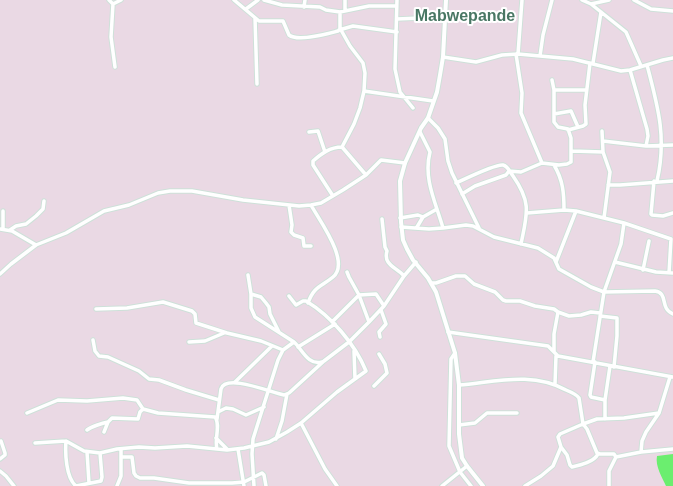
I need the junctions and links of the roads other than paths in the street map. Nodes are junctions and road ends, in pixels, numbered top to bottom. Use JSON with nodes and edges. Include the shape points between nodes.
{"nodes":[{"id":1,"x":109,"y":0,"type":"edge"},
{"id":2,"x":121,"y":0,"type":"edge"},
{"id":3,"x":234,"y":0,"type":"edge"},
{"id":4,"x":258,"y":0,"type":"edge"},
{"id":5,"x":264,"y":0,"type":"edge"},
{"id":6,"x":304,"y":0,"type":"edge"},
{"id":7,"x":345,"y":0,"type":"edge"},
{"id":8,"x":376,"y":0,"type":"edge"},
{"id":9,"x":397,"y":0,"type":"edge"},
{"id":10,"x":446,"y":0,"type":"edge"},
{"id":11,"x":522,"y":0,"type":"edge"},
{"id":12,"x":552,"y":0,"type":"edge"},
{"id":13,"x":582,"y":0,"type":"edge"},
{"id":14,"x":609,"y":0,"type":"edge"},
{"id":15,"x":634,"y":0,"type":"edge"},
{"id":16,"x":113,"y":4,"type":"junction"},
{"id":17,"x":592,"y":4,"type":"junction"},
{"id":18,"x":376,"y":6,"type":"junction"},
{"id":19,"x":396,"y":6,"type":"junction"},
{"id":20,"x":304,"y":7,"type":"junction"},
{"id":21,"x":246,"y":9,"type":"junction"},
{"id":22,"x":345,"y":10,"type":"junction"},
{"id":23,"x":673,"y":11,"type":"edge"},
{"id":24,"x":340,"y":12,"type":"junction"},
{"id":25,"x":601,"y":12,"type":"junction"},
{"id":26,"x":255,"y":18,"type":"junction"},
{"id":27,"x":397,"y":19,"type":"junction"},
{"id":28,"x":446,"y":21,"type":"junction"},
{"id":29,"x":340,"y":30,"type":"junction"},
{"id":30,"x":397,"y":32,"type":"junction"},
{"id":31,"x":517,"y":54,"type":"junction"},
{"id":32,"x":540,"y":56,"type":"junction"},
{"id":33,"x":443,"y":57,"type":"junction"},
{"id":34,"x":673,"y":58,"type":"edge"},
{"id":35,"x":591,"y":63,"type":"junction"},
{"id":36,"x":647,"y":64,"type":"junction"},
{"id":37,"x":641,"y":66,"type":"junction"},
{"id":38,"x":115,"y":67,"type":"dead end"},
{"id":39,"x":630,"y":70,"type":"junction"},
{"id":40,"x":552,"y":80,"type":"dead end"},
{"id":41,"x":257,"y":84,"type":"dead end"},
{"id":42,"x":554,"y":90,"type":"junction"},
{"id":43,"x":586,"y":90,"type":"junction"},
{"id":44,"x":364,"y":91,"type":"junction"},
{"id":45,"x":403,"y":97,"type":"junction"},
{"id":46,"x":433,"y":101,"type":"junction"},
{"id":47,"x":413,"y":108,"type":"dead end"},
{"id":48,"x":554,"y":114,"type":"junction"},
{"id":49,"x":428,"y":118,"type":"junction"},
{"id":50,"x":578,"y":127,"type":"junction"},
{"id":51,"x":568,"y":130,"type":"junction"},
{"id":52,"x":602,"y":130,"type":"dead end"},
{"id":53,"x":309,"y":132,"type":"dead end"},
{"id":54,"x":420,"y":132,"type":"junction"},
{"id":55,"x":603,"y":141,"type":"junction"},
{"id":56,"x":662,"y":145,"type":"junction"},
{"id":57,"x":673,"y":145,"type":"edge"},
{"id":58,"x":646,"y":146,"type":"junction"},
{"id":59,"x":342,"y":147,"type":"junction"},
{"id":60,"x":572,"y":151,"type":"junction"},
{"id":61,"x":325,"y":152,"type":"junction"},
{"id":62,"x":603,"y":152,"type":"junction"},
{"id":63,"x":405,"y":163,"type":"junction"},
{"id":64,"x":542,"y":163,"type":"junction"},
{"id":65,"x":554,"y":165,"type":"junction"},
{"id":66,"x":509,"y":171,"type":"junction"},
{"id":67,"x":366,"y":175,"type":"junction"},
{"id":68,"x":656,"y":181,"type":"junction"},
{"id":69,"x":673,"y":181,"type":"edge"},
{"id":70,"x":456,"y":183,"type":"junction"},
{"id":71,"x":608,"y":185,"type":"junction"},
{"id":72,"x":462,"y":194,"type":"junction"},
{"id":73,"x":333,"y":196,"type":"junction"},
{"id":74,"x":44,"y":201,"type":"dead end"},
{"id":75,"x":289,"y":205,"type":"junction"},
{"id":76,"x":311,"y":205,"type":"junction"},
{"id":77,"x":437,"y":209,"type":"junction"},
{"id":78,"x":564,"y":210,"type":"junction"},
{"id":79,"x":3,"y":211,"type":"dead end"},
{"id":80,"x":576,"y":211,"type":"junction"},
{"id":81,"x":527,"y":213,"type":"junction"},
{"id":82,"x":673,"y":213,"type":"edge"},
{"id":83,"x":423,"y":217,"type":"junction"},
{"id":84,"x":400,"y":218,"type":"junction"},
{"id":85,"x":604,"y":218,"type":"junction"},
{"id":86,"x":382,"y":219,"type":"dead end"},
{"id":87,"x":624,"y":223,"type":"junction"},
{"id":88,"x":402,"y":227,"type":"junction"},
{"id":89,"x":417,"y":227,"type":"junction"},
{"id":90,"x":443,"y":228,"type":"junction"},
{"id":91,"x":479,"y":228,"type":"junction"},
{"id":92,"x":2,"y":229,"type":"edge"},
{"id":93,"x":10,"y":230,"type":"junction"},
{"id":94,"x":649,"y":242,"type":"dead end"},
{"id":95,"x":521,"y":244,"type":"junction"},
{"id":96,"x":36,"y":245,"type":"junction"},
{"id":97,"x":311,"y":246,"type":"dead end"},
{"id":98,"x":416,"y":262,"type":"junction"},
{"id":99,"x":556,"y":262,"type":"junction"},
{"id":100,"x":615,"y":262,"type":"junction"},
{"id":101,"x":643,"y":270,"type":"junction"},
{"id":102,"x":348,"y":272,"type":"dead end"},
{"id":103,"x":671,"y":273,"type":"edge"},
{"id":104,"x":0,"y":274,"type":"edge"},
{"id":105,"x":248,"y":275,"type":"dead end"},
{"id":106,"x":404,"y":276,"type":"junction"},
{"id":107,"x":432,"y":283,"type":"junction"},
{"id":108,"x":604,"y":292,"type":"junction"},
{"id":109,"x":251,"y":294,"type":"junction"},
{"id":110,"x":359,"y":295,"type":"junction"},
{"id":111,"x":289,"y":296,"type":"dead end"},
{"id":112,"x":308,"y":303,"type":"junction"},
{"id":113,"x":384,"y":306,"type":"junction"},
{"id":114,"x":96,"y":309,"type":"dead end"},
{"id":115,"x":381,"y":310,"type":"junction"},
{"id":116,"x":558,"y":312,"type":"junction"},
{"id":117,"x":600,"y":314,"type":"junction"},
{"id":118,"x":673,"y":314,"type":"edge"},
{"id":119,"x":369,"y":322,"type":"junction"},
{"id":120,"x":333,"y":323,"type":"junction"},
{"id":121,"x":448,"y":332,"type":"junction"},
{"id":122,"x":227,"y":333,"type":"junction"},
{"id":123,"x":279,"y":333,"type":"junction"},
{"id":124,"x":380,"y":337,"type":"dead end"},
{"id":125,"x":93,"y":340,"type":"dead end"},
{"id":126,"x":189,"y":342,"type":"dead end"},
{"id":127,"x":294,"y":342,"type":"junction"},
{"id":128,"x":349,"y":342,"type":"junction"},
{"id":129,"x":272,"y":346,"type":"junction"},
{"id":130,"x":298,"y":347,"type":"junction"},
{"id":131,"x":353,"y":348,"type":"junction"},
{"id":132,"x":283,"y":350,"type":"junction"},
{"id":133,"x":554,"y":351,"type":"junction"},
{"id":134,"x":455,"y":353,"type":"junction"},
{"id":135,"x":379,"y":354,"type":"dead end"},
{"id":136,"x":556,"y":356,"type":"junction"},
{"id":137,"x":324,"y":361,"type":"junction"},
{"id":138,"x":594,"y":362,"type":"junction"},
{"id":139,"x":612,"y":366,"type":"junction"},
{"id":140,"x":672,"y":377,"type":"edge"},
{"id":141,"x":355,"y":379,"type":"junction"},
{"id":142,"x":235,"y":382,"type":"junction"},
{"id":143,"x":555,"y":384,"type":"junction"},
{"id":144,"x":459,"y":385,"type":"junction"},
{"id":145,"x":374,"y":386,"type":"dead end"},
{"id":146,"x":268,"y":391,"type":"junction"},
{"id":147,"x":286,"y":394,"type":"junction"},
{"id":148,"x":219,"y":400,"type":"junction"},
{"id":149,"x":605,"y":400,"type":"junction"},
{"id":150,"x":264,"y":407,"type":"junction"},
{"id":151,"x":143,"y":409,"type":"junction"},
{"id":152,"x":27,"y":413,"type":"dead end"},
{"id":153,"x":218,"y":413,"type":"junction"},
{"id":154,"x":517,"y":413,"type":"dead end"},
{"id":155,"x":659,"y":413,"type":"junction"},
{"id":156,"x":217,"y":419,"type":"junction"},
{"id":157,"x":604,"y":419,"type":"junction"},
{"id":158,"x":108,"y":422,"type":"junction"},
{"id":159,"x":301,"y":423,"type":"junction"},
{"id":160,"x":583,"y":424,"type":"junction"},
{"id":161,"x":459,"y":425,"type":"junction"},
{"id":162,"x":87,"y":430,"type":"dead end"},
{"id":163,"x":104,"y":432,"type":"dead end"},
{"id":164,"x":216,"y":438,"type":"junction"},
{"id":165,"x":276,"y":439,"type":"junction"},
{"id":166,"x":1,"y":441,"type":"edge"},
{"id":167,"x":66,"y":441,"type":"junction"},
{"id":168,"x":35,"y":443,"type":"dead end"},
{"id":169,"x":252,"y":446,"type":"junction"},
{"id":170,"x":561,"y":447,"type":"junction"},
{"id":171,"x":217,"y":448,"type":"junction"},
{"id":172,"x":120,"y":449,"type":"junction"},
{"id":173,"x":238,"y":449,"type":"junction"},
{"id":174,"x":673,"y":449,"type":"edge"},
{"id":175,"x":227,"y":450,"type":"junction"},
{"id":176,"x":87,"y":452,"type":"junction"},
{"id":177,"x":641,"y":452,"type":"junction"},
{"id":178,"x":100,"y":453,"type":"junction"},
{"id":179,"x":598,"y":454,"type":"junction"},
{"id":180,"x":121,"y":457,"type":"junction"},
{"id":181,"x":616,"y":457,"type":"junction"},
{"id":182,"x":0,"y":459,"type":"edge"},
{"id":183,"x":466,"y":466,"type":"junction"},
{"id":184,"x":0,"y":471,"type":"edge"},
{"id":185,"x":460,"y":472,"type":"junction"},
{"id":186,"x":252,"y":478,"type":"junction"},
{"id":187,"x":89,"y":483,"type":"junction"},
{"id":188,"x":72,"y":484,"type":"edge"},
{"id":189,"x":244,"y":484,"type":"edge"},
{"id":190,"x":14,"y":486,"type":"edge"},
{"id":191,"x":117,"y":486,"type":"edge"},
{"id":192,"x":254,"y":486,"type":"edge"},
{"id":193,"x":266,"y":486,"type":"edge"},
{"id":194,"x":337,"y":486,"type":"edge"},
{"id":195,"x":442,"y":486,"type":"edge"},
{"id":196,"x":471,"y":486,"type":"edge"},
{"id":197,"x":483,"y":486,"type":"edge"},
{"id":198,"x":525,"y":486,"type":"edge"},
{"id":199,"x":609,"y":486,"type":"edge"}],
"edges":[{"from":1,"to":16,"type":"street"},
{"from":2,"to":16,"type":"street"},
{"from":3,"to":21,"type":"street"},
{"from":4,"to":21,"type":"street"},
{"from":5,"to":20,"type":"street","via":[[274,4]]},
{"from":6,"to":20,"type":"street"},
{"from":7,"to":22,"type":"street"},
{"from":8,"to":18,"type":"street"},
{"from":9,"to":19,"type":"street"},
{"from":10,"to":28,"type":"street"},
{"from":11,"to":31,"type":"street"},
{"from":12,"to":32,"type":"street"},
{"from":13,"to":17,"type":"street"},
{"from":14,"to":17,"type":"street"},
{"from":15,"to":23,"type":"street","via":[[651,9]]},
{"from":16,"to":38,"type":"street","via":[[111,37]]},
{"from":17,"to":25,"type":"street"},
{"from":18,"to":19,"type":"street"},
{"from":18,"to":22,"type":"street"},
{"from":19,"to":27,"type":"street"},
{"from":20,"to":24,"type":"street","via":[[320,7]]},
{"from":21,"to":26,"type":"street"},
{"from":22,"to":24,"type":"street"},
{"from":24,"to":29,"type":"street"},
{"from":25,"to":35,"type":"street"},
{"from":25,"to":37,"type":"street","via":[[626,32]]},
{"from":26,"to":29,"type":"street","via":[[259,21],[283,21],[289,35],[294,38]]},
{"from":26,"to":41,"type":"street"},
{"from":27,"to":28,"type":"street"},
{"from":27,"to":30,"type":"street"},
{"from":28,"to":33,"type":"street"},
{"from":29,"to":30,"type":"street","via":[[353,26]]},
{"from":29,"to":44,"type":"street","via":[[363,63]]},
{"from":30,"to":45,"type":"street","via":[[395,61],[399,89]]},
{"from":31,"to":32,"type":"street"},
{"from":31,"to":33,"type":"street","via":[[476,62]]},
{"from":31,"to":64,"type":"street","via":[[522,113]]},
{"from":32,"to":35,"type":"street"},
{"from":33,"to":46,"type":"street"},
{"from":34,"to":36,"type":"street"},
{"from":35,"to":39,"type":"street","via":[[621,71]]},
{"from":35,"to":43,"type":"street"},
{"from":36,"to":37,"type":"street"},
{"from":36,"to":56,"type":"street","via":[[658,107]]},
{"from":37,"to":39,"type":"street"},
{"from":39,"to":58,"type":"street","via":[[647,129]]},
{"from":40,"to":42,"type":"street"},
{"from":42,"to":43,"type":"street"},
{"from":42,"to":48,"type":"street"},
{"from":43,"to":50,"type":"street","via":[[586,124]]},
{"from":44,"to":45,"type":"street"},
{"from":44,"to":59,"type":"street","via":[[354,124]]},
{"from":45,"to":46,"type":"street"},
{"from":45,"to":47,"type":"street"},
{"from":46,"to":49,"type":"street"},
{"from":48,"to":50,"type":"street","via":[[571,111]]},
{"from":48,"to":51,"type":"street","via":[[556,126]]},
{"from":49,"to":54,"type":"street"},
{"from":49,"to":70,"type":"street","via":[[445,139],[448,161]]},
{"from":50,"to":51,"type":"street"},
{"from":51,"to":60,"type":"street"},
{"from":52,"to":55,"type":"street"},
{"from":53,"to":61,"type":"street","via":[[318,131]]},
{"from":54,"to":63,"type":"street"},
{"from":54,"to":77,"type":"street","via":[[430,152],[428,178]]},
{"from":55,"to":58,"type":"street"},
{"from":55,"to":62,"type":"street"},
{"from":56,"to":57,"type":"street"},
{"from":56,"to":58,"type":"street"},
{"from":56,"to":68,"type":"street"},
{"from":59,"to":61,"type":"street"},
{"from":59,"to":67,"type":"street"},
{"from":60,"to":62,"type":"street"},
{"from":60,"to":65,"type":"street","via":[[572,162]]},
{"from":61,"to":73,"type":"street","via":[[313,161],[313,165]]},
{"from":62,"to":71,"type":"street","via":[[610,172]]},
{"from":63,"to":67,"type":"street","via":[[380,160]]},
{"from":63,"to":84,"type":"street","via":[[400,182]]},
{"from":64,"to":65,"type":"street"},
{"from":64,"to":66,"type":"street","via":[[521,172]]},
{"from":65,"to":78,"type":"street","via":[[563,188]]},
{"from":66,"to":70,"type":"street","via":[[500,165]]},
{"from":66,"to":72,"type":"street","via":[[506,175],[475,186]]},
{"from":66,"to":81,"type":"street","via":[[523,193]]},
{"from":67,"to":73,"type":"street"},
{"from":68,"to":69,"type":"street"},
{"from":68,"to":71,"type":"street"},
{"from":68,"to":82,"type":"street","via":[[651,214],[663,216]]},
{"from":70,"to":72,"type":"street"},
{"from":71,"to":85,"type":"street"},
{"from":72,"to":91,"type":"street"},
{"from":73,"to":76,"type":"street"},
{"from":74,"to":93,"type":"street","via":[[43,209],[36,216],[26,224]]},
{"from":75,"to":76,"type":"street"},
{"from":75,"to":96,"type":"street","via":[[192,191],[170,191],[104,211],[66,233]]},
{"from":75,"to":97,"type":"street","via":[[291,232],[294,236],[303,238],[304,246]]},
{"from":76,"to":112,"type":"street","via":[[327,231],[338,263],[334,276],[315,289]]},
{"from":77,"to":83,"type":"street"},
{"from":77,"to":90,"type":"street"},
{"from":78,"to":80,"type":"street"},
{"from":78,"to":81,"type":"street"},
{"from":79,"to":92,"type":"street"},
{"from":80,"to":85,"type":"street"},
{"from":80,"to":99,"type":"street"},
{"from":81,"to":95,"type":"street"},
{"from":83,"to":84,"type":"street","via":[[418,215]]},
{"from":83,"to":89,"type":"street"},
{"from":84,"to":88,"type":"street"},
{"from":85,"to":87,"type":"street"},
{"from":86,"to":106,"type":"street","via":[[386,260]]},
{"from":87,"to":100,"type":"street"},
{"from":87,"to":103,"type":"street","via":[[671,239]]},
{"from":88,"to":89,"type":"street"},
{"from":88,"to":98,"type":"street","via":[[407,249]]},
{"from":89,"to":90,"type":"street"},
{"from":90,"to":91,"type":"street","via":[[466,225]]},
{"from":91,"to":95,"type":"street","via":[[494,237]]},
{"from":92,"to":93,"type":"street"},
{"from":93,"to":96,"type":"street"},
{"from":94,"to":101,"type":"street"},
{"from":95,"to":99,"type":"street","via":[[538,248]]},
{"from":96,"to":104,"type":"street"},
{"from":98,"to":106,"type":"street"},
{"from":98,"to":107,"type":"street"},
{"from":99,"to":108,"type":"street","via":[[559,269]]},
{"from":100,"to":101,"type":"street"},
{"from":100,"to":108,"type":"street"},
{"from":101,"to":103,"type":"street"},
{"from":102,"to":110,"type":"street"},
{"from":105,"to":109,"type":"street"},
{"from":106,"to":113,"type":"street"},
{"from":107,"to":116,"type":"street","via":[[465,276],[474,284],[495,292],[503,300],[520,301]]},
{"from":107,"to":121,"type":"street"},
{"from":108,"to":117,"type":"street"},
{"from":108,"to":118,"type":"street","via":[[660,292],[665,307]]},
{"from":109,"to":123,"type":"street","via":[[264,299]]},
{"from":109,"to":123,"type":"street","via":[[251,308],[255,317]]},
{"from":110,"to":113,"type":"street","via":[[376,294]]},
{"from":110,"to":119,"type":"street"},
{"from":110,"to":120,"type":"street"},
{"from":111,"to":112,"type":"street","via":[[296,305],[304,301]]},
{"from":112,"to":120,"type":"street"},
{"from":113,"to":115,"type":"street"},
{"from":114,"to":122,"type":"street","via":[[137,307],[163,302],[192,311],[196,323]]},
{"from":115,"to":119,"type":"street"},
{"from":115,"to":124,"type":"street","via":[[386,324],[379,332]]},
{"from":116,"to":117,"type":"street","via":[[569,316],[595,312]]},
{"from":116,"to":133,"type":"street"},
{"from":117,"to":138,"type":"street"},
{"from":117,"to":139,"type":"street","via":[[617,318]]},
{"from":119,"to":128,"type":"street"},
{"from":120,"to":128,"type":"street"},
{"from":120,"to":130,"type":"street"},
{"from":121,"to":133,"type":"street","via":[[548,346]]},
{"from":121,"to":134,"type":"street"},
{"from":122,"to":126,"type":"street","via":[[205,341]]},
{"from":122,"to":129,"type":"street"},
{"from":123,"to":127,"type":"street"},
{"from":125,"to":148,"type":"street","via":[[99,356],[108,357],[139,371],[149,379]]},
{"from":127,"to":130,"type":"street"},
{"from":127,"to":132,"type":"street"},
{"from":128,"to":131,"type":"street"},
{"from":128,"to":137,"type":"street"},
{"from":129,"to":132,"type":"street"},
{"from":129,"to":142,"type":"street"},
{"from":130,"to":137,"type":"street","via":[[314,363]]},
{"from":131,"to":141,"type":"street"},
{"from":131,"to":141,"type":"street","via":[[366,371]]},
{"from":132,"to":146,"type":"street"},
{"from":133,"to":136,"type":"street"},
{"from":134,"to":144,"type":"street"},
{"from":134,"to":185,"type":"street","via":[[451,359],[449,446]]},
{"from":135,"to":145,"type":"street","via":[[387,373]]},
{"from":136,"to":138,"type":"street"},
{"from":136,"to":143,"type":"street"},
{"from":137,"to":147,"type":"street"},
{"from":138,"to":139,"type":"street"},
{"from":138,"to":149,"type":"street","via":[[590,396]]},
{"from":139,"to":140,"type":"street"},
{"from":139,"to":149,"type":"street"},
{"from":140,"to":155,"type":"street"},
{"from":141,"to":159,"type":"street"},
{"from":142,"to":146,"type":"street"},
{"from":142,"to":148,"type":"street","via":[[224,385]]},
{"from":143,"to":144,"type":"street","via":[[534,379],[510,379]]},
{"from":143,"to":160,"type":"street","via":[[578,397]]},
{"from":144,"to":161,"type":"street"},
{"from":146,"to":147,"type":"street"},
{"from":146,"to":150,"type":"street"},
{"from":147,"to":165,"type":"street"},
{"from":148,"to":153,"type":"street"},
{"from":149,"to":157,"type":"street"},
{"from":150,"to":153,"type":"street","via":[[246,415],[226,408]]},
{"from":150,"to":169,"type":"street"},
{"from":151,"to":152,"type":"street","via":[[137,400],[115,398],[87,401],[58,400]]},
{"from":151,"to":156,"type":"street","via":[[167,415],[210,416]]},
{"from":151,"to":158,"type":"street","via":[[138,420],[112,418]]},
{"from":153,"to":156,"type":"street"},
{"from":154,"to":161,"type":"street","via":[[487,413],[475,423]]},
{"from":155,"to":157,"type":"street"},
{"from":155,"to":177,"type":"street","via":[[646,432]]},
{"from":156,"to":164,"type":"street"},
{"from":157,"to":160,"type":"street"},
{"from":158,"to":162,"type":"street"},
{"from":158,"to":163,"type":"street"},
{"from":159,"to":165,"type":"street"},
{"from":159,"to":194,"type":"street"},
{"from":160,"to":170,"type":"street","via":[[559,436]]},
{"from":160,"to":179,"type":"street"},
{"from":161,"to":183,"type":"street","via":[[462,458]]},
{"from":164,"to":171,"type":"street"},
{"from":164,"to":175,"type":"street"},
{"from":165,"to":169,"type":"street"},
{"from":166,"to":182,"type":"street","via":[[5,455]]},
{"from":167,"to":168,"type":"street"},
{"from":167,"to":176,"type":"street"},
{"from":167,"to":188,"type":"street","via":[[67,466]]},
{"from":169,"to":173,"type":"street"},
{"from":169,"to":186,"type":"street"},
{"from":170,"to":179,"type":"street","via":[[572,467],[592,460]]},
{"from":170,"to":198,"type":"street","via":[[553,466]]},
{"from":171,"to":172,"type":"street","via":[[187,446]]},
{"from":171,"to":175,"type":"street"},
{"from":172,"to":178,"type":"street"},
{"from":172,"to":180,"type":"street"},
{"from":173,"to":175,"type":"street"},
{"from":173,"to":189,"type":"street"},
{"from":174,"to":177,"type":"street"},
{"from":176,"to":178,"type":"street"},
{"from":176,"to":187,"type":"street"},
{"from":177,"to":181,"type":"street"},
{"from":178,"to":187,"type":"street","via":[[102,479]]},
{"from":179,"to":181,"type":"street","via":[[612,453]]},
{"from":180,"to":189,"type":"street","via":[[132,457],[134,473],[140,478],[189,483]]},
{"from":180,"to":191,"type":"street","via":[[121,479]]},
{"from":181,"to":199,"type":"street","via":[[609,471]]},
{"from":183,"to":185,"type":"street"},
{"from":183,"to":197,"type":"street"},
{"from":184,"to":190,"type":"street"},
{"from":185,"to":195,"type":"street"},
{"from":185,"to":196,"type":"street"},
{"from":186,"to":189,"type":"street"},
{"from":186,"to":192,"type":"street"},
{"from":186,"to":193,"type":"street","via":[[262,473]]},
{"from":187,"to":188,"type":"street","via":[[76,486]]}]}
